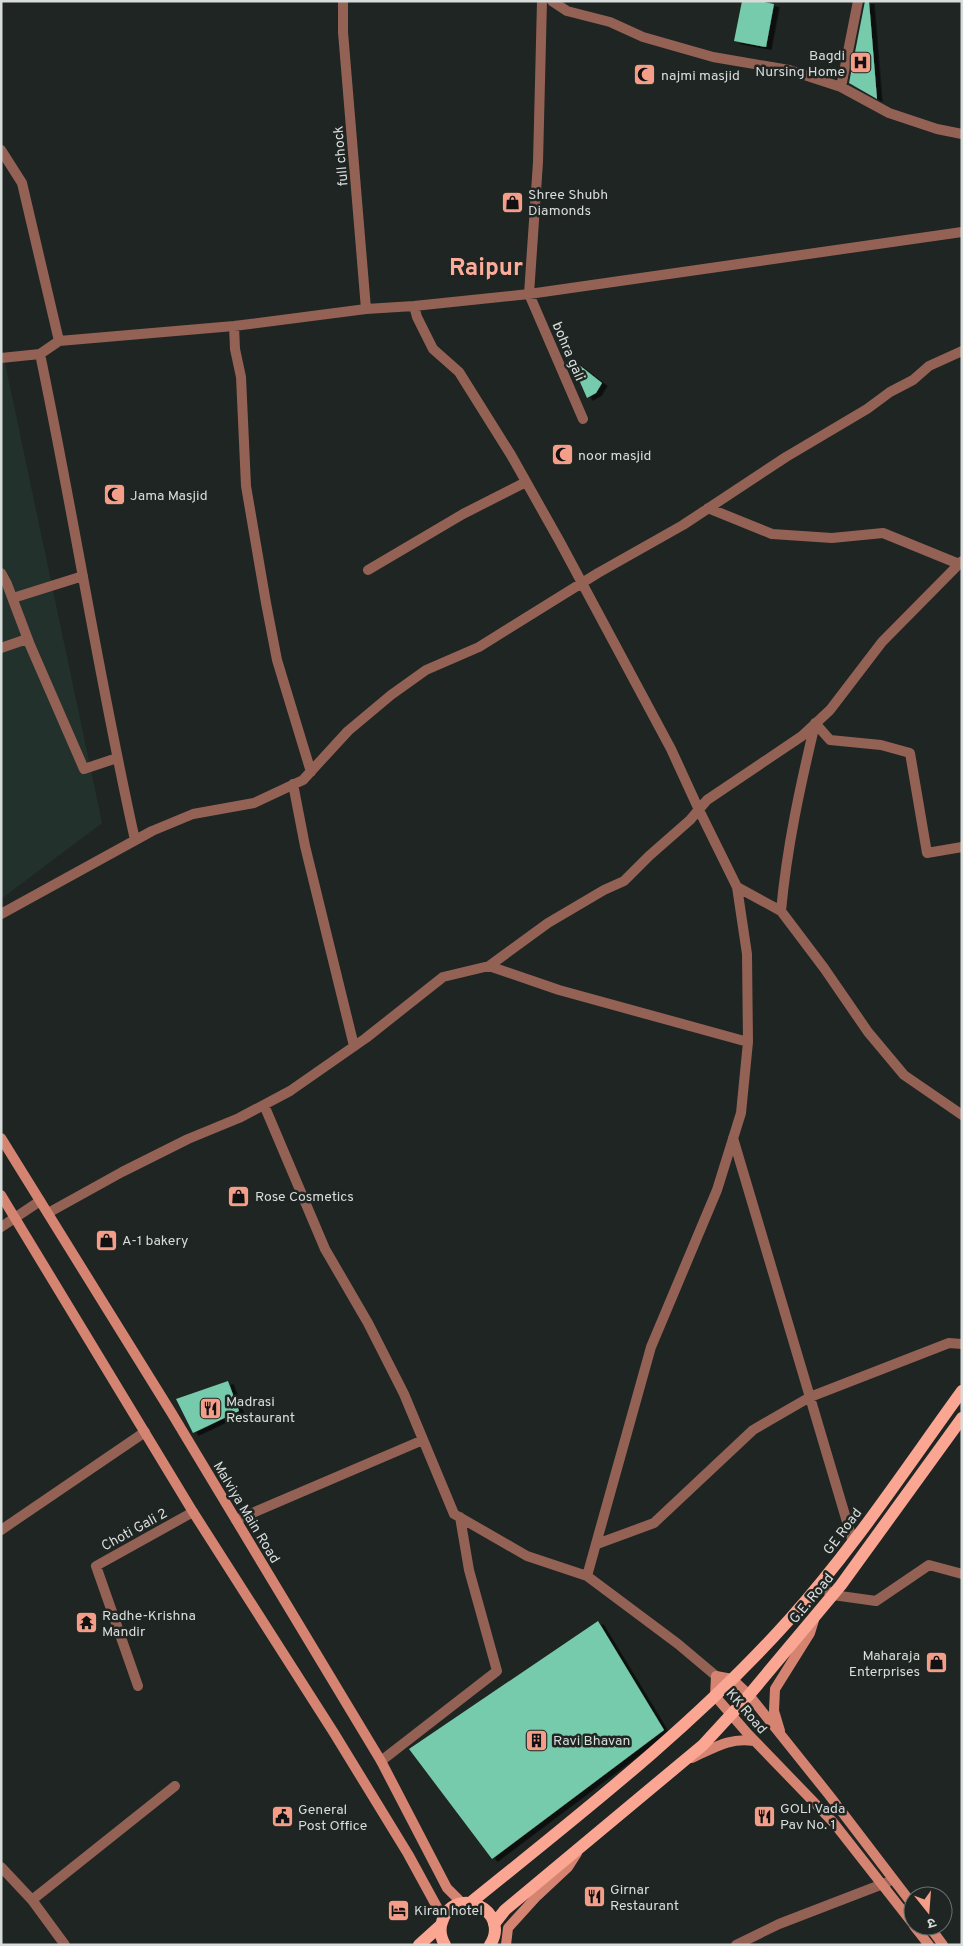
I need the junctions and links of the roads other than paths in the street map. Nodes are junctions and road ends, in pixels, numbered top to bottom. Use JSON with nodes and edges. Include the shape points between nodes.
{"nodes":[{"id":1,"x":343,"y":1,"type":"edge"},
{"id":2,"x":542,"y":1,"type":"edge"},
{"id":3,"x":552,"y":1,"type":"edge"},
{"id":4,"x":858,"y":1,"type":"edge"},
{"id":5,"x":841,"y":87,"type":"junction"},
{"id":6,"x":962,"y":134,"type":"edge"},
{"id":7,"x":1,"y":150,"type":"edge"},
{"id":8,"x":962,"y":232,"type":"edge"},
{"id":9,"x":529,"y":294,"type":"junction"},
{"id":10,"x":414,"y":306,"type":"junction"},
{"id":11,"x":366,"y":309,"type":"junction"},
{"id":12,"x":234,"y":326,"type":"junction"},
{"id":13,"x":59,"y":341,"type":"junction"},
{"id":14,"x":962,"y":351,"type":"edge"},
{"id":15,"x":40,"y":354,"type":"junction"},
{"id":16,"x":1,"y":358,"type":"edge"},
{"id":17,"x":583,"y":419,"type":"dead end"},
{"id":18,"x":526,"y":482,"type":"junction"},
{"id":19,"x":708,"y":508,"type":"junction"},
{"id":20,"x":960,"y":563,"type":"edge"},
{"id":21,"x":368,"y":570,"type":"dead end"},
{"id":22,"x":1,"y":573,"type":"edge"},
{"id":23,"x":84,"y":576,"type":"junction"},
{"id":24,"x":582,"y":582,"type":"junction"},
{"id":25,"x":13,"y":598,"type":"junction"},
{"id":26,"x":27,"y":639,"type":"junction"},
{"id":27,"x":1,"y":648,"type":"edge"},
{"id":28,"x":815,"y":723,"type":"junction"},
{"id":29,"x":117,"y":758,"type":"junction"},
{"id":30,"x":311,"y":772,"type":"junction"},
{"id":31,"x":293,"y":784,"type":"junction"},
{"id":32,"x":699,"y":810,"type":"junction"},
{"id":33,"x":135,"y":840,"type":"junction"},
{"id":34,"x":962,"y":847,"type":"edge"},
{"id":35,"x":737,"y":887,"type":"junction"},
{"id":36,"x":782,"y":911,"type":"junction"},
{"id":37,"x":1,"y":914,"type":"edge"},
{"id":38,"x":489,"y":966,"type":"junction"},
{"id":39,"x":748,"y":1042,"type":"junction"},
{"id":40,"x":354,"y":1046,"type":"junction"},
{"id":41,"x":264,"y":1105,"type":"junction"},
{"id":42,"x":962,"y":1115,"type":"edge"},
{"id":43,"x":1,"y":1138,"type":"edge"},
{"id":44,"x":733,"y":1138,"type":"junction"},
{"id":45,"x":1,"y":1195,"type":"edge"},
{"id":46,"x":40,"y":1201,"type":"junction"},
{"id":47,"x":48,"y":1213,"type":"junction"},
{"id":48,"x":16,"y":1219,"type":"junction"},
{"id":49,"x":1,"y":1227,"type":"edge"},
{"id":50,"x":962,"y":1344,"type":"edge"},
{"id":51,"x":962,"y":1391,"type":"edge"},
{"id":52,"x":810,"y":1397,"type":"junction"},
{"id":53,"x":962,"y":1418,"type":"edge"},
{"id":54,"x":144,"y":1432,"type":"junction"},
{"id":55,"x":423,"y":1440,"type":"junction"},
{"id":56,"x":193,"y":1512,"type":"junction"},
{"id":57,"x":460,"y":1518,"type":"junction"},
{"id":58,"x":236,"y":1520,"type":"junction"},
{"id":59,"x":1,"y":1530,"type":"edge"},
{"id":60,"x":853,"y":1542,"type":"junction"},
{"id":61,"x":597,"y":1544,"type":"junction"},
{"id":62,"x":962,"y":1574,"type":"edge"},
{"id":63,"x":587,"y":1576,"type":"junction"},
{"id":64,"x":819,"y":1584,"type":"junction"},
{"id":65,"x":833,"y":1595,"type":"junction"},
{"id":66,"x":815,"y":1616,"type":"junction"},
{"id":67,"x":716,"y":1676,"type":"junction"},
{"id":68,"x":732,"y":1679,"type":"junction"},
{"id":69,"x":138,"y":1686,"type":"dead end"},
{"id":70,"x":749,"y":1695,"type":"junction"},
{"id":71,"x":714,"y":1696,"type":"junction"},
{"id":72,"x":731,"y":1715,"type":"junction"},
{"id":73,"x":782,"y":1736,"type":"junction"},
{"id":74,"x":754,"y":1741,"type":"junction"},
{"id":75,"x":381,"y":1761,"type":"junction"},
{"id":76,"x":680,"y":1764,"type":"junction"},
{"id":77,"x":174,"y":1786,"type":"dead end"},
{"id":78,"x":582,"y":1846,"type":"junction"},
{"id":79,"x":1,"y":1867,"type":"edge"},
{"id":80,"x":893,"y":1880,"type":"junction"},
{"id":81,"x":882,"y":1884,"type":"junction"},
{"id":82,"x":903,"y":1892,"type":"edge"},
{"id":83,"x":32,"y":1900,"type":"junction"},
{"id":84,"x":466,"y":1903,"type":"junction"},
{"id":85,"x":903,"y":1911,"type":"edge"},
{"id":86,"x":442,"y":1922,"type":"junction"},
{"id":87,"x":494,"y":1924,"type":"junction"},
{"id":88,"x":65,"y":1945,"type":"edge"},
{"id":89,"x":419,"y":1945,"type":"edge"},
{"id":90,"x":445,"y":1945,"type":"edge"},
{"id":91,"x":490,"y":1945,"type":"edge"},
{"id":92,"x":506,"y":1945,"type":"edge"},
{"id":93,"x":736,"y":1945,"type":"edge"}],
"edges":[{"from":1,"to":11,"type":"street","name":"full chock"},
{"from":2,"to":9,"type":"street","via":[[538,162]]},
{"from":3,"to":5,"type":"street","via":[[567,11],[610,22],[643,37],[713,57],[789,70]]},
{"from":4,"to":5,"type":"street"},
{"from":5,"to":6,"type":"street","via":[[890,113]]},
{"from":7,"to":13,"type":"street","via":[[22,183]]},
{"from":8,"to":9,"type":"street"},
{"from":9,"to":10,"type":"street"},
{"from":9,"to":17,"type":"street","name":"bohra gali"},
{"from":10,"to":11,"type":"street"},
{"from":10,"to":18,"type":"street","via":[[433,349],[459,372]]},
{"from":11,"to":12,"type":"street"},
{"from":12,"to":13,"type":"street"},
{"from":12,"to":30,"type":"street","via":[[241,377],[246,486],[266,603],[277,660]]},
{"from":13,"to":15,"type":"street"},
{"from":14,"to":19,"type":"street","via":[[930,366],[868,410],[786,456]]},
{"from":15,"to":16,"type":"street"},
{"from":15,"to":23,"type":"street"},
{"from":18,"to":21,"type":"street","via":[[463,514]]},
{"from":18,"to":24,"type":"street"},
{"from":19,"to":20,"type":"street","via":[[772,534],[832,538],[883,533]]},
{"from":19,"to":24,"type":"street"},
{"from":20,"to":28,"type":"street","via":[[882,642],[830,710]]},
{"from":22,"to":25,"type":"street"},
{"from":23,"to":25,"type":"street"},
{"from":23,"to":29,"type":"street"},
{"from":24,"to":30,"type":"street","via":[[479,647],[426,670],[348,731]]},
{"from":24,"to":32,"type":"street","via":[[672,749]]},
{"from":25,"to":26,"type":"street"},
{"from":26,"to":27,"type":"street"},
{"from":26,"to":29,"type":"street","via":[[84,769]]},
{"from":28,"to":32,"type":"street","via":[[802,736],[707,800]]},
{"from":28,"to":34,"type":"street","via":[[830,740],[881,745],[910,753],[928,853]]},
{"from":28,"to":36,"type":"street","via":[[786,858]]},
{"from":29,"to":33,"type":"street"},
{"from":30,"to":31,"type":"street"},
{"from":31,"to":33,"type":"street","via":[[254,803],[193,814]]},
{"from":31,"to":40,"type":"street"},
{"from":32,"to":35,"type":"street"},
{"from":32,"to":38,"type":"street","via":[[624,882],[548,923]]},
{"from":33,"to":37,"type":"street"},
{"from":35,"to":36,"type":"street"},
{"from":35,"to":39,"type":"street","via":[[747,954]]},
{"from":36,"to":42,"type":"street","via":[[868,1032],[904,1075]]},
{"from":38,"to":39,"type":"street","via":[[559,990]]},
{"from":38,"to":40,"type":"street","via":[[443,977]]},
{"from":39,"to":44,"type":"street","via":[[740,1113]]},
{"from":40,"to":41,"type":"street","via":[[290,1091]]},
{"from":41,"to":47,"type":"street","via":[[146,1160]]},
{"from":41,"to":55,"type":"street","via":[[325,1249],[372,1331]]},
{"from":43,"to":46,"type":"street","name":"Malviya Main Road"},
{"from":44,"to":52,"type":"street"},
{"from":44,"to":61,"type":"street","via":[[717,1190],[651,1347]]},
{"from":45,"to":48,"type":"street"},
{"from":46,"to":47,"type":"street","name":"Malviya Main Road"},
{"from":46,"to":48,"type":"street"},
{"from":47,"to":58,"type":"street","name":"Malviya Main Road"},
{"from":48,"to":49,"type":"street"},
{"from":48,"to":54,"type":"street"},
{"from":50,"to":52,"type":"street","via":[[950,1343]]},
{"from":51,"to":60,"type":"main road","name":"GE Road"},
{"from":52,"to":60,"type":"street"},
{"from":52,"to":61,"type":"street","via":[[752,1430],[654,1523]]},
{"from":53,"to":65,"type":"main road","name":"G.E. Road"},
{"from":54,"to":56,"type":"street"},
{"from":54,"to":59,"type":"street"},
{"from":55,"to":57,"type":"street","via":[[454,1514]]},
{"from":55,"to":58,"type":"street"},
{"from":56,"to":69,"type":"street","name":"Choti Gali 2","via":[[96,1566]]},
{"from":56,"to":86,"type":"street","via":[[408,1854]]},
{"from":57,"to":63,"type":"street","via":[[527,1556]]},
{"from":57,"to":75,"type":"street","via":[[469,1570],[497,1671]]},
{"from":58,"to":75,"type":"street","name":"Malviya Main Road"},
{"from":60,"to":64,"type":"main road","name":"GE Road"},
{"from":61,"to":63,"type":"street"},
{"from":62,"to":65,"type":"street","via":[[929,1566],[876,1601]]},
{"from":63,"to":67,"type":"street"},
{"from":64,"to":65,"type":"street"},
{"from":64,"to":68,"type":"main road","name":"GE Road"},
{"from":65,"to":66,"type":"main road","name":"G.E. Road"},
{"from":66,"to":70,"type":"main road","name":"G.E. Road"},
{"from":66,"to":73,"type":"street","via":[[810,1633],[775,1688],[774,1711]]},
{"from":67,"to":68,"type":"street","name":"KK Road"},
{"from":67,"to":71,"type":"street","name":"KK Road"},
{"from":68,"to":70,"type":"street","name":"KK Road"},
{"from":68,"to":71,"type":"main road","name":"GE Road"},
{"from":70,"to":72,"type":"main road","name":"G.E. Road"},
{"from":70,"to":73,"type":"street","name":"KK Road"},
{"from":71,"to":72,"type":"street","name":"KK Road"},
{"from":71,"to":84,"type":"main road","name":"GE Road","via":[[596,1799]]},
{"from":72,"to":74,"type":"street","name":"KK Road"},
{"from":72,"to":76,"type":"main road","name":"G.E. Road"},
{"from":73,"to":80,"type":"street","name":"KK Road"},
{"from":74,"to":76,"type":"street","via":[[740,1738]]},
{"from":74,"to":81,"type":"street","name":"KK Road","via":[[834,1822]]},
{"from":75,"to":84,"type":"street","name":"Malviya Main Road","via":[[442,1880]]},
{"from":76,"to":78,"type":"main road","name":"G.E. Road"},
{"from":77,"to":83,"type":"street"},
{"from":78,"to":87,"type":"main road","name":"G.E. Road","via":[[505,1910]]},
{"from":78,"to":92,"type":"street","via":[[568,1868],[508,1928]]},
{"from":79,"to":83,"type":"street"},
{"from":80,"to":81,"type":"street"},
{"from":80,"to":82,"type":"street","name":"KK Road"},
{"from":81,"to":85,"type":"street","name":"KK Road"},
{"from":81,"to":93,"type":"street"},
{"from":83,"to":88,"type":"street"},
{"from":84,"to":86,"type":"main road","name":"GE Road","via":[[454,1906]]},
{"from":84,"to":87,"type":"main road","via":[[486,1909]]},
{"from":86,"to":89,"type":"main road","name":"GE Road"},
{"from":86,"to":90,"type":"main road","via":[[441,1938]]},
{"from":87,"to":91,"type":"main road"}]}
